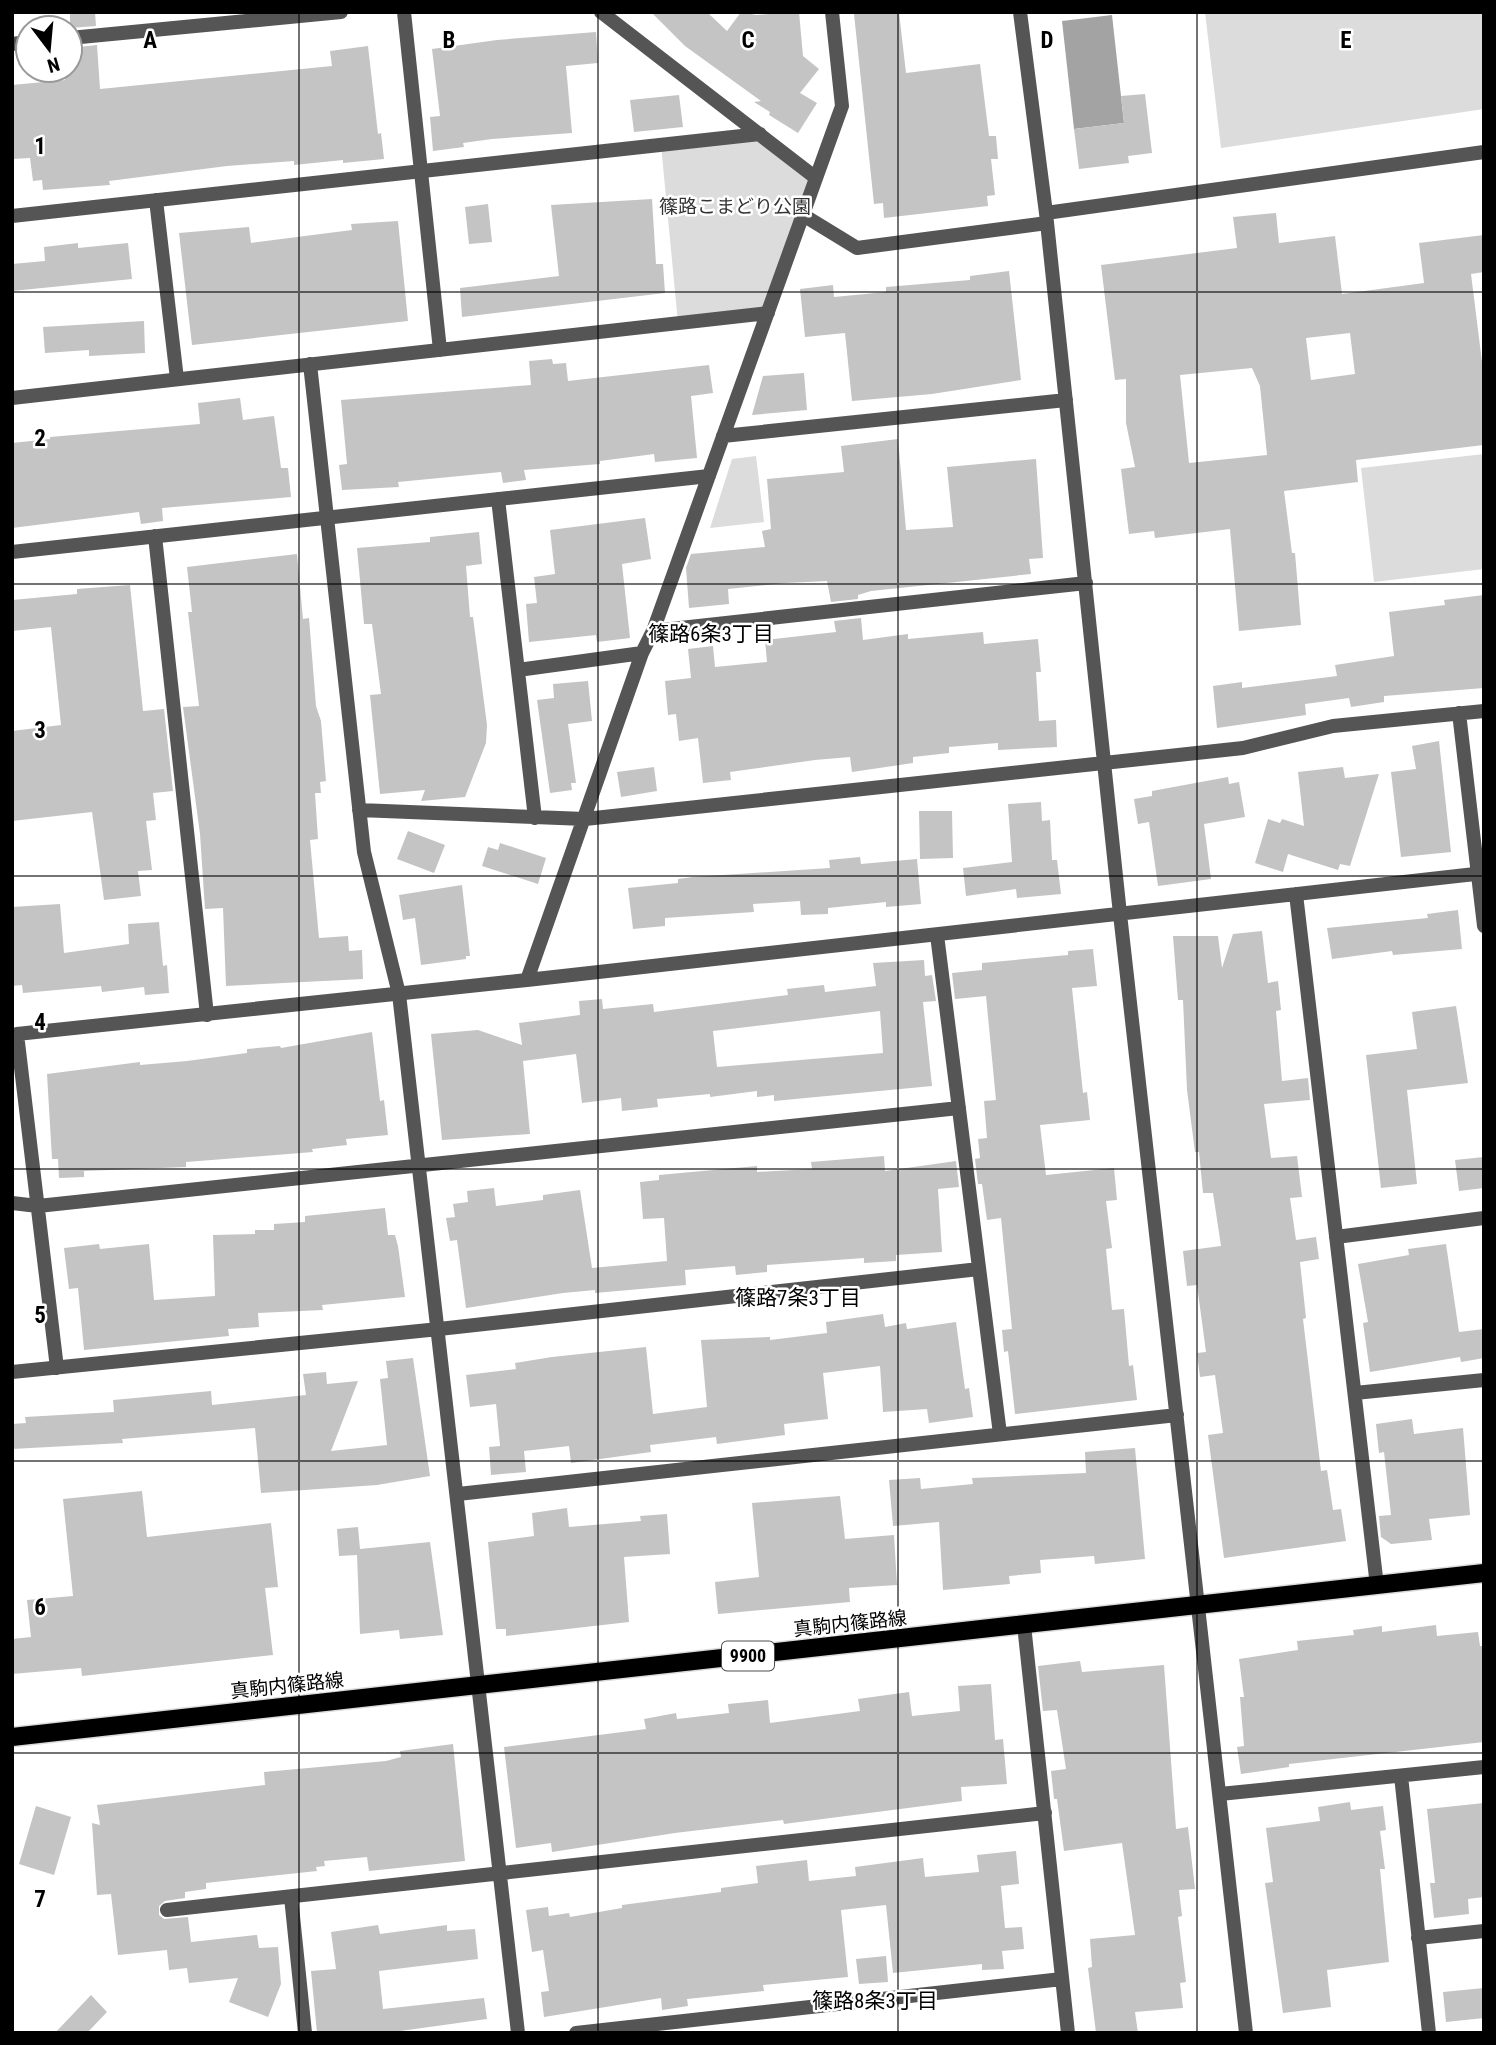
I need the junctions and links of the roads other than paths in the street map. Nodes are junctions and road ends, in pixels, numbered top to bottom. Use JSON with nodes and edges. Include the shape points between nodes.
{"nodes":[{"id":1,"x":341,"y":12,"type":"edge"},
{"id":2,"x":404,"y":12,"type":"edge"},
{"id":3,"x":601,"y":12,"type":"edge"},
{"id":4,"x":832,"y":12,"type":"edge"},
{"id":5,"x":1020,"y":12,"type":"edge"},
{"id":6,"x":84,"y":37,"type":"edge"},
{"id":7,"x":760,"y":134,"type":"junction"},
{"id":8,"x":1484,"y":152,"type":"edge"},
{"id":9,"x":421,"y":171,"type":"junction"},
{"id":10,"x":816,"y":178,"type":"junction"},
{"id":11,"x":156,"y":200,"type":"junction"},
{"id":12,"x":803,"y":215,"type":"junction"},
{"id":13,"x":12,"y":216,"type":"edge"},
{"id":14,"x":1047,"y":218,"type":"junction"},
{"id":15,"x":768,"y":313,"type":"junction"},
{"id":16,"x":440,"y":349,"type":"junction"},
{"id":17,"x":310,"y":364,"type":"junction"},
{"id":18,"x":177,"y":379,"type":"junction"},
{"id":19,"x":12,"y":398,"type":"edge"},
{"id":20,"x":1066,"y":400,"type":"junction"},
{"id":21,"x":723,"y":436,"type":"junction"},
{"id":22,"x":709,"y":476,"type":"junction"},
{"id":23,"x":498,"y":499,"type":"junction"},
{"id":24,"x":327,"y":517,"type":"junction"},
{"id":25,"x":155,"y":537,"type":"junction"},
{"id":26,"x":12,"y":552,"type":"edge"},
{"id":27,"x":1086,"y":583,"type":"junction"},
{"id":28,"x":653,"y":631,"type":"junction"},
{"id":29,"x":642,"y":653,"type":"junction"},
{"id":30,"x":518,"y":670,"type":"junction"},
{"id":31,"x":1484,"y":710,"type":"edge"},
{"id":32,"x":1460,"y":713,"type":"junction"},
{"id":33,"x":1104,"y":764,"type":"junction"},
{"id":34,"x":359,"y":810,"type":"junction"},
{"id":35,"x":535,"y":818,"type":"junction"},
{"id":36,"x":585,"y":819,"type":"junction"},
{"id":37,"x":1481,"y":873,"type":"edge"},
{"id":38,"x":1296,"y":894,"type":"junction"},
{"id":39,"x":1120,"y":914,"type":"junction"},
{"id":40,"x":1484,"y":926,"type":"edge"},
{"id":41,"x":937,"y":935,"type":"junction"},
{"id":42,"x":527,"y":981,"type":"junction"},
{"id":43,"x":399,"y":994,"type":"junction"},
{"id":44,"x":207,"y":1015,"type":"junction"},
{"id":45,"x":959,"y":1108,"type":"junction"},
{"id":46,"x":419,"y":1164,"type":"junction"},
{"id":47,"x":12,"y":1203,"type":"edge"},
{"id":48,"x":38,"y":1206,"type":"junction"},
{"id":49,"x":1484,"y":1218,"type":"edge"},
{"id":50,"x":1336,"y":1237,"type":"junction"},
{"id":51,"x":979,"y":1269,"type":"junction"},
{"id":52,"x":439,"y":1329,"type":"junction"},
{"id":53,"x":57,"y":1367,"type":"junction"},
{"id":54,"x":12,"y":1371,"type":"edge"},
{"id":55,"x":1484,"y":1380,"type":"edge"},
{"id":56,"x":1354,"y":1393,"type":"junction"},
{"id":57,"x":1177,"y":1415,"type":"junction"},
{"id":58,"x":1000,"y":1434,"type":"junction"},
{"id":59,"x":458,"y":1494,"type":"junction"},
{"id":60,"x":1484,"y":1573,"type":"edge"},
{"id":61,"x":1377,"y":1586,"type":"junction"},
{"id":62,"x":1199,"y":1606,"type":"junction"},
{"id":63,"x":1024,"y":1625,"type":"junction"},
{"id":64,"x":481,"y":1685,"type":"junction"},
{"id":65,"x":12,"y":1737,"type":"edge"},
{"id":66,"x":1484,"y":1767,"type":"edge"},
{"id":67,"x":1401,"y":1776,"type":"junction"},
{"id":68,"x":1220,"y":1794,"type":"junction"},
{"id":69,"x":1045,"y":1813,"type":"junction"},
{"id":70,"x":501,"y":1874,"type":"junction"},
{"id":71,"x":291,"y":1897,"type":"junction"},
{"id":72,"x":167,"y":1910,"type":"dead end"},
{"id":73,"x":1484,"y":1931,"type":"edge"},
{"id":74,"x":1418,"y":1938,"type":"junction"},
{"id":75,"x":1062,"y":1979,"type":"junction"},
{"id":76,"x":305,"y":2033,"type":"edge"},
{"id":77,"x":518,"y":2033,"type":"edge"},
{"id":78,"x":576,"y":2033,"type":"edge"},
{"id":79,"x":1068,"y":2033,"type":"edge"},
{"id":80,"x":1246,"y":2033,"type":"edge"},
{"id":81,"x":1429,"y":2033,"type":"edge"}],
"edges":[{"from":1,"to":6,"type":"street"},
{"from":2,"to":9,"type":"street"},
{"from":3,"to":7,"type":"street"},
{"from":4,"to":10,"type":"street","via":[[842,106]]},
{"from":5,"to":14,"type":"street"},
{"from":7,"to":9,"type":"street"},
{"from":7,"to":10,"type":"street"},
{"from":8,"to":14,"type":"street"},
{"from":9,"to":11,"type":"street"},
{"from":9,"to":16,"type":"street"},
{"from":10,"to":12,"type":"street"},
{"from":11,"to":13,"type":"street"},
{"from":11,"to":18,"type":"street"},
{"from":12,"to":14,"type":"street","via":[[857,248]]},
{"from":12,"to":15,"type":"street"},
{"from":14,"to":20,"type":"street"},
{"from":15,"to":16,"type":"street"},
{"from":15,"to":21,"type":"street"},
{"from":16,"to":17,"type":"street"},
{"from":17,"to":18,"type":"street"},
{"from":17,"to":24,"type":"street"},
{"from":18,"to":19,"type":"street"},
{"from":20,"to":21,"type":"street"},
{"from":20,"to":27,"type":"street"},
{"from":21,"to":22,"type":"street"},
{"from":22,"to":23,"type":"street"},
{"from":22,"to":28,"type":"street"},
{"from":23,"to":24,"type":"street"},
{"from":23,"to":30,"type":"street"},
{"from":24,"to":25,"type":"street"},
{"from":24,"to":34,"type":"street"},
{"from":25,"to":26,"type":"street"},
{"from":25,"to":44,"type":"street"},
{"from":27,"to":28,"type":"street"},
{"from":27,"to":33,"type":"street"},
{"from":28,"to":29,"type":"street"},
{"from":29,"to":30,"type":"street"},
{"from":29,"to":36,"type":"street"},
{"from":30,"to":35,"type":"street"},
{"from":31,"to":32,"type":"street"},
{"from":32,"to":33,"type":"street","via":[[1333,726],[1243,748]]},
{"from":32,"to":37,"type":"street"},
{"from":33,"to":36,"type":"street"},
{"from":33,"to":39,"type":"street"},
{"from":34,"to":35,"type":"street"},
{"from":34,"to":43,"type":"street","via":[[364,852]]},
{"from":35,"to":36,"type":"street"},
{"from":36,"to":42,"type":"street"},
{"from":37,"to":38,"type":"street"},
{"from":37,"to":40,"type":"street"},
{"from":38,"to":39,"type":"street"},
{"from":38,"to":50,"type":"street"},
{"from":39,"to":41,"type":"street"},
{"from":39,"to":57,"type":"street"},
{"from":41,"to":42,"type":"street"},
{"from":41,"to":45,"type":"street"},
{"from":42,"to":43,"type":"street"},
{"from":43,"to":44,"type":"street"},
{"from":43,"to":46,"type":"street"},
{"from":44,"to":48,"type":"street","via":[[17,1034]]},
{"from":45,"to":46,"type":"street"},
{"from":45,"to":51,"type":"street"},
{"from":46,"to":48,"type":"street"},
{"from":46,"to":52,"type":"street"},
{"from":47,"to":48,"type":"street"},
{"from":48,"to":53,"type":"street"},
{"from":49,"to":50,"type":"street"},
{"from":50,"to":56,"type":"street"},
{"from":51,"to":52,"type":"street"},
{"from":51,"to":58,"type":"street"},
{"from":52,"to":53,"type":"street"},
{"from":52,"to":59,"type":"street"},
{"from":53,"to":54,"type":"street"},
{"from":55,"to":56,"type":"street"},
{"from":56,"to":61,"type":"street"},
{"from":57,"to":58,"type":"street"},
{"from":57,"to":62,"type":"street"},
{"from":58,"to":59,"type":"street"},
{"from":59,"to":64,"type":"street"},
{"from":60,"to":61,"type":"main road","name":"真駒内篠路線","number":"9900"},
{"from":61,"to":62,"type":"main road","name":"真駒内篠路線","number":"9900"},
{"from":62,"to":63,"type":"main road","name":"真駒内篠路線","number":"9900"},
{"from":62,"to":68,"type":"street"},
{"from":63,"to":64,"type":"main road","name":"真駒内篠路線","number":"9900"},
{"from":63,"to":69,"type":"street"},
{"from":64,"to":65,"type":"main road","name":"真駒内篠路線","number":"9900"},
{"from":64,"to":70,"type":"street"},
{"from":66,"to":67,"type":"street"},
{"from":67,"to":68,"type":"street"},
{"from":67,"to":74,"type":"street"},
{"from":68,"to":80,"type":"street"},
{"from":69,"to":70,"type":"street"},
{"from":69,"to":75,"type":"street"},
{"from":70,"to":71,"type":"street"},
{"from":70,"to":77,"type":"street"},
{"from":71,"to":72,"type":"street"},
{"from":71,"to":76,"type":"street"},
{"from":73,"to":74,"type":"street"},
{"from":74,"to":81,"type":"street"},
{"from":75,"to":78,"type":"street"},
{"from":75,"to":79,"type":"street"}]}
